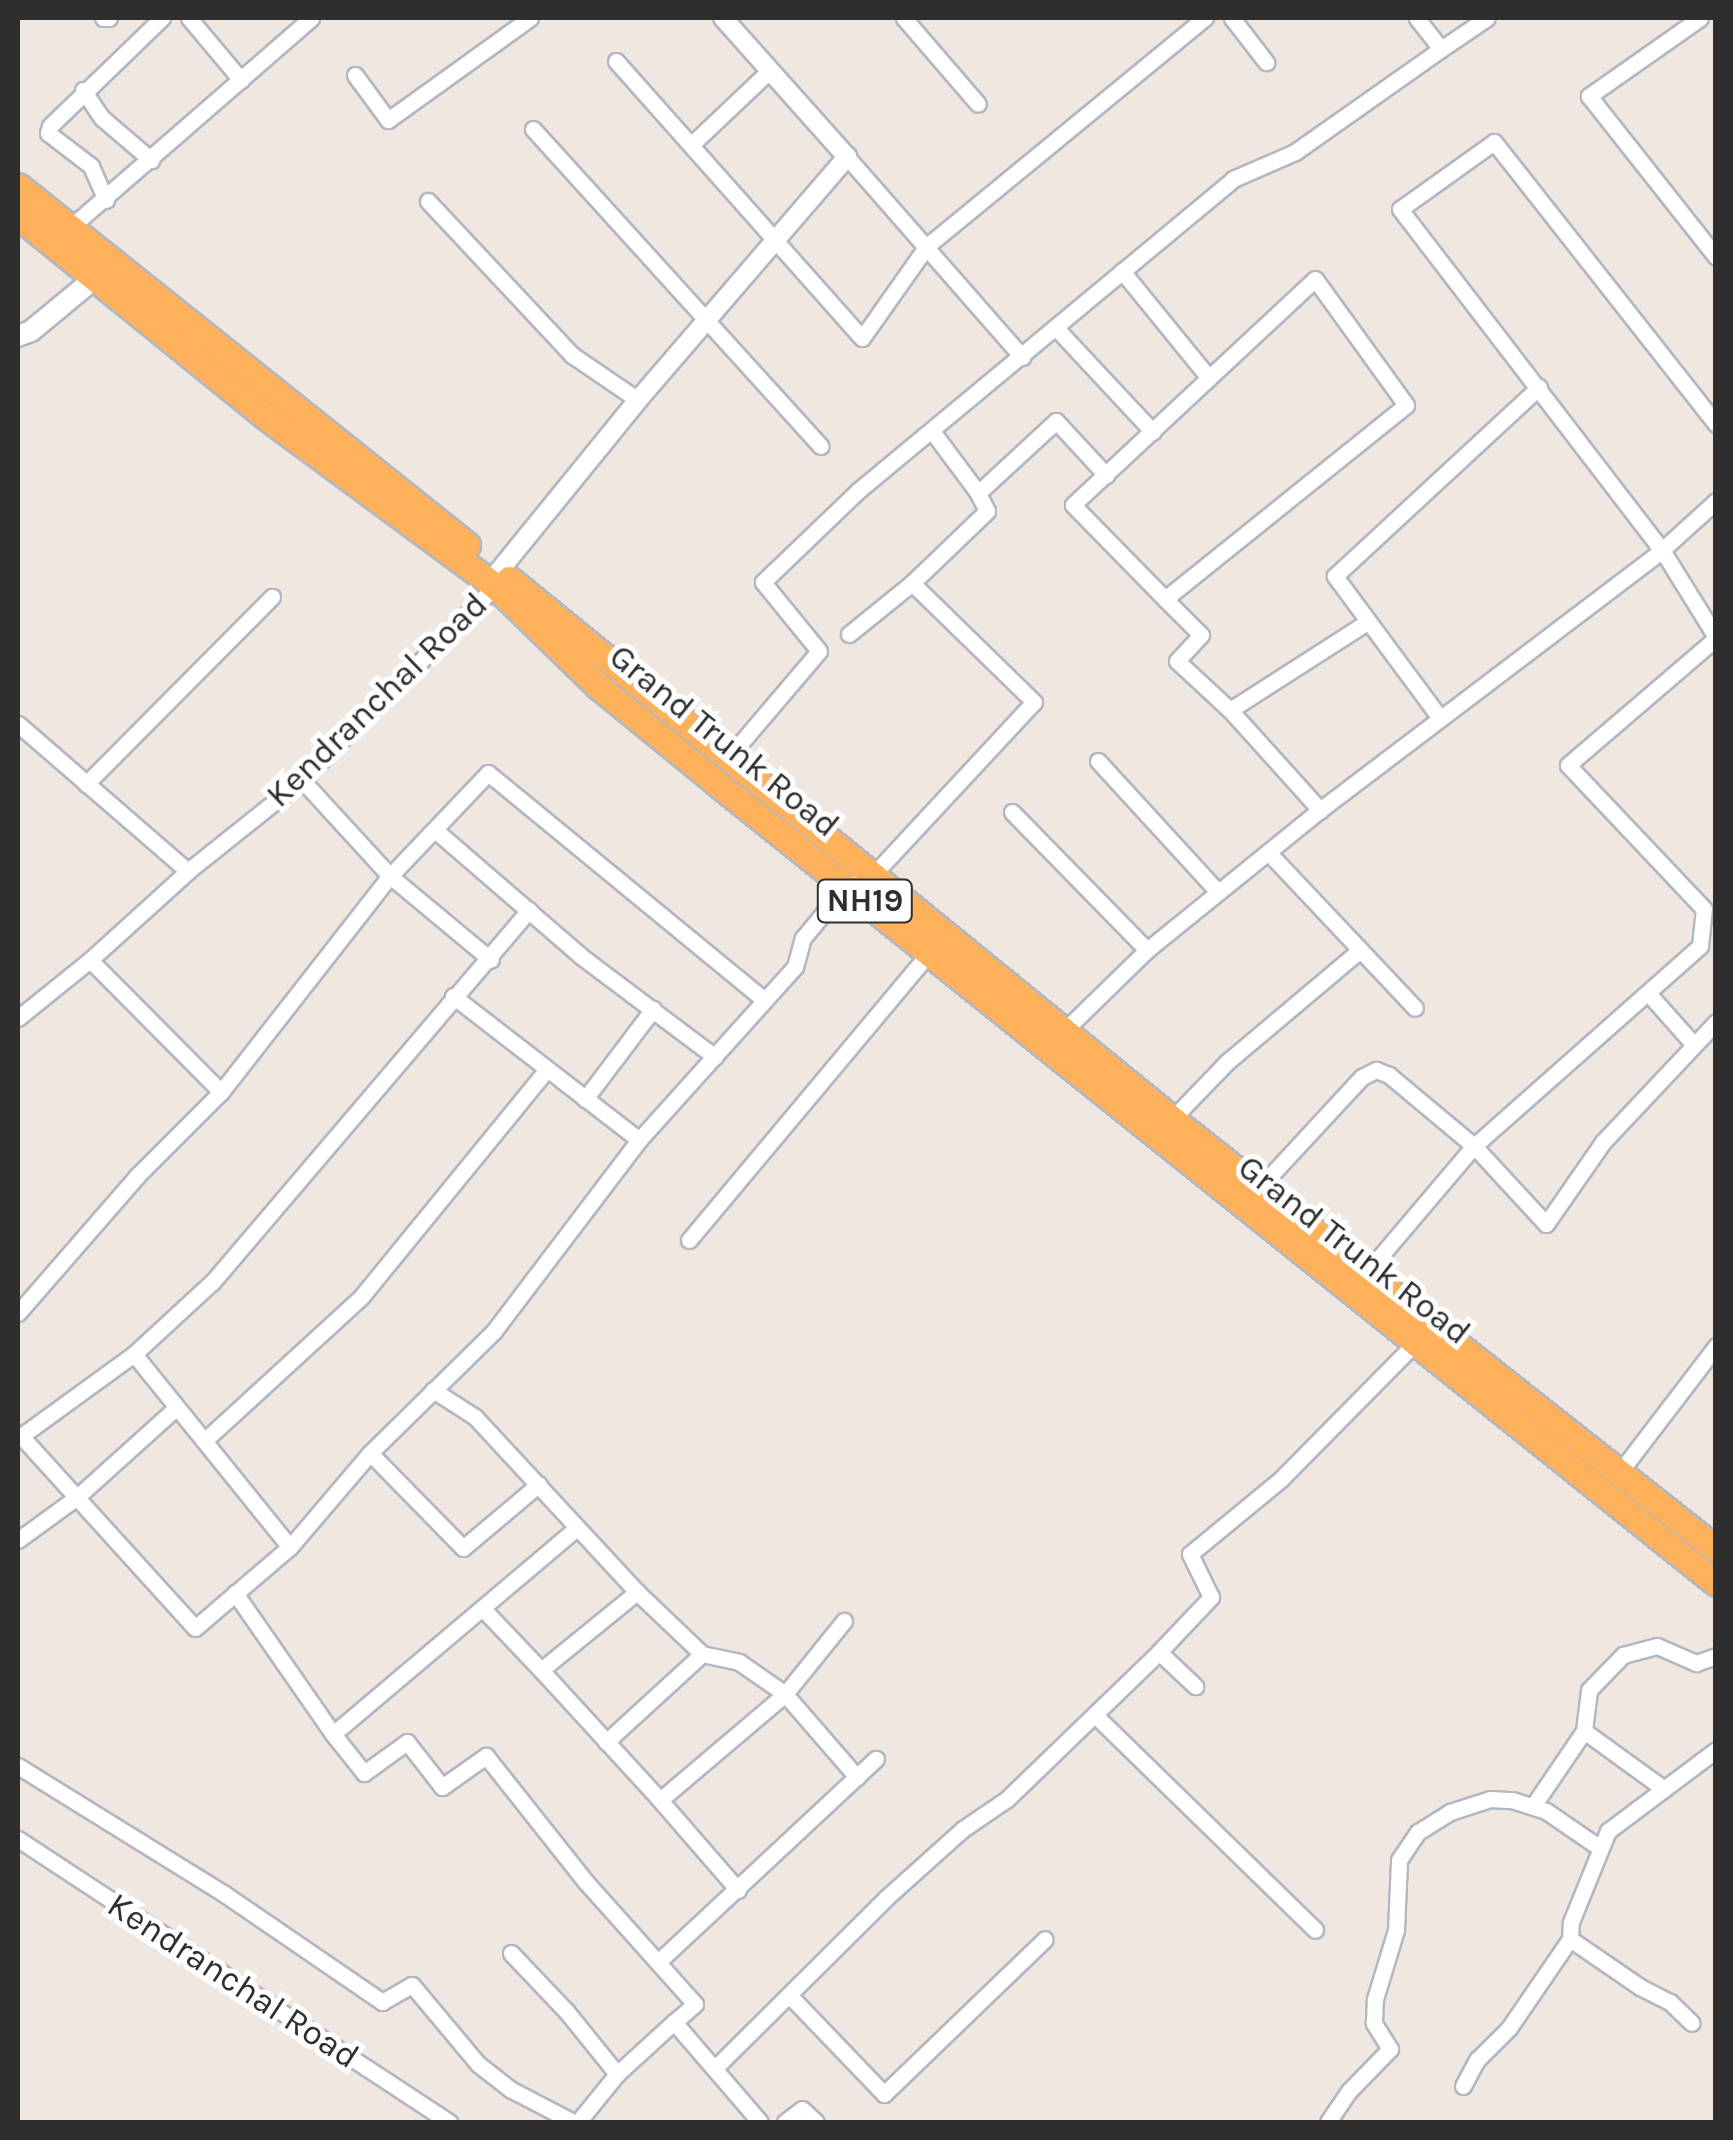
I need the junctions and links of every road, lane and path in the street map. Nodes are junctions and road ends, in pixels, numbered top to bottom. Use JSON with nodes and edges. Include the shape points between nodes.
{"nodes":[{"id":1,"x":162,"y":18,"type":"edge"},
{"id":2,"x":189,"y":18,"type":"edge"},
{"id":3,"x":311,"y":18,"type":"edge"},
{"id":4,"x":530,"y":18,"type":"edge"},
{"id":5,"x":723,"y":18,"type":"edge"},
{"id":6,"x":904,"y":18,"type":"edge"},
{"id":7,"x":1205,"y":18,"type":"edge"},
{"id":8,"x":1232,"y":18,"type":"edge"},
{"id":9,"x":1417,"y":18,"type":"edge"},
{"id":10,"x":1487,"y":18,"type":"edge"},
{"id":11,"x":1700,"y":18,"type":"edge"},
{"id":12,"x":1441,"y":49,"type":"junction"},
{"id":13,"x":616,"y":60,"type":"dead end"},
{"id":14,"x":1266,"y":62,"type":"dead end"},
{"id":15,"x":770,"y":70,"type":"junction"},
{"id":16,"x":354,"y":75,"type":"dead end"},
{"id":17,"x":241,"y":80,"type":"junction"},
{"id":18,"x":83,"y":90,"type":"junction"},
{"id":19,"x":978,"y":104,"type":"dead end"},
{"id":20,"x":534,"y":128,"type":"dead end"},
{"id":21,"x":691,"y":145,"type":"junction"},
{"id":22,"x":846,"y":157,"type":"junction"},
{"id":23,"x":151,"y":160,"type":"junction"},
{"id":24,"x":18,"y":186,"type":"edge"},
{"id":25,"x":106,"y":200,"type":"junction"},
{"id":26,"x":428,"y":202,"type":"dead end"},
{"id":27,"x":18,"y":216,"type":"edge"},
{"id":28,"x":72,"y":226,"type":"junction"},
{"id":29,"x":774,"y":243,"type":"junction"},
{"id":30,"x":927,"y":246,"type":"junction"},
{"id":31,"x":1716,"y":257,"type":"edge"},
{"id":32,"x":1122,"y":271,"type":"junction"},
{"id":33,"x":96,"y":278,"type":"junction"},
{"id":34,"x":708,"y":322,"type":"junction"},
{"id":35,"x":1056,"y":328,"type":"junction"},
{"id":36,"x":18,"y":336,"type":"edge"},
{"id":37,"x":1022,"y":357,"type":"junction"},
{"id":38,"x":1209,"y":378,"type":"junction"},
{"id":39,"x":1538,"y":388,"type":"junction"},
{"id":40,"x":638,"y":400,"type":"junction"},
{"id":41,"x":1716,"y":424,"type":"edge"},
{"id":42,"x":932,"y":430,"type":"junction"},
{"id":43,"x":1153,"y":432,"type":"junction"},
{"id":44,"x":820,"y":446,"type":"dead end"},
{"id":45,"x":1106,"y":474,"type":"junction"},
{"id":46,"x":978,"y":494,"type":"junction"},
{"id":47,"x":1716,"y":501,"type":"edge"},
{"id":48,"x":1662,"y":550,"type":"junction"},
{"id":49,"x":497,"y":578,"type":"junction"},
{"id":50,"x":912,"y":583,"type":"junction"},
{"id":51,"x":272,"y":597,"type":"dead end"},
{"id":52,"x":1165,"y":599,"type":"junction"},
{"id":53,"x":1367,"y":622,"type":"junction"},
{"id":54,"x":849,"y":634,"type":"dead end"},
{"id":55,"x":1716,"y":637,"type":"edge"},
{"id":56,"x":1230,"y":710,"type":"junction"},
{"id":57,"x":1440,"y":718,"type":"junction"},
{"id":58,"x":18,"y":724,"type":"edge"},
{"id":59,"x":728,"y":758,"type":"junction"},
{"id":60,"x":1098,"y":761,"type":"dead end"},
{"id":61,"x":302,"y":780,"type":"junction"},
{"id":62,"x":86,"y":784,"type":"junction"},
{"id":63,"x":1320,"y":810,"type":"junction"},
{"id":64,"x":1012,"y":812,"type":"dead end"},
{"id":65,"x":434,"y":830,"type":"junction"},
{"id":66,"x":1268,"y":852,"type":"junction"},
{"id":67,"x":188,"y":871,"type":"junction"},
{"id":68,"x":873,"y":875,"type":"junction"},
{"id":69,"x":390,"y":876,"type":"junction"},
{"id":70,"x":846,"y":886,"type":"junction"},
{"id":71,"x":1218,"y":892,"type":"junction"},
{"id":72,"x":529,"y":910,"type":"junction"},
{"id":73,"x":1148,"y":950,"type":"junction"},
{"id":74,"x":1358,"y":951,"type":"junction"},
{"id":75,"x":928,"y":954,"type":"junction"},
{"id":76,"x":90,"y":960,"type":"junction"},
{"id":77,"x":491,"y":960,"type":"junction"},
{"id":78,"x":1648,"y":993,"type":"junction"},
{"id":79,"x":453,"y":996,"type":"junction"},
{"id":80,"x":764,"y":1000,"type":"junction"},
{"id":81,"x":1414,"y":1008,"type":"dead end"},
{"id":82,"x":654,"y":1009,"type":"junction"},
{"id":83,"x":18,"y":1018,"type":"edge"},
{"id":84,"x":1716,"y":1022,"type":"edge"},
{"id":85,"x":1064,"y":1031,"type":"junction"},
{"id":86,"x":1694,"y":1045,"type":"junction"},
{"id":87,"x":715,"y":1056,"type":"junction"},
{"id":88,"x":546,"y":1070,"type":"junction"},
{"id":89,"x":220,"y":1092,"type":"junction"},
{"id":90,"x":585,"y":1098,"type":"junction"},
{"id":91,"x":1172,"y":1119,"type":"junction"},
{"id":92,"x":639,"y":1140,"type":"junction"},
{"id":93,"x":1474,"y":1146,"type":"junction"},
{"id":94,"x":1260,"y":1187,"type":"junction"},
{"id":95,"x":688,"y":1240,"type":"dead end"},
{"id":96,"x":1367,"y":1272,"type":"junction"},
{"id":97,"x":18,"y":1313,"type":"edge"},
{"id":98,"x":1416,"y":1342,"type":"junction"},
{"id":99,"x":1716,"y":1346,"type":"edge"},
{"id":100,"x":134,"y":1354,"type":"junction"},
{"id":101,"x":434,"y":1390,"type":"junction"},
{"id":102,"x":176,"y":1408,"type":"junction"},
{"id":103,"x":204,"y":1441,"type":"junction"},
{"id":104,"x":370,"y":1453,"type":"junction"},
{"id":105,"x":1619,"y":1472,"type":"junction"},
{"id":106,"x":540,"y":1484,"type":"junction"},
{"id":107,"x":77,"y":1498,"type":"junction"},
{"id":108,"x":577,"y":1528,"type":"junction"},
{"id":109,"x":18,"y":1540,"type":"edge"},
{"id":110,"x":290,"y":1547,"type":"junction"},
{"id":111,"x":1716,"y":1549,"type":"edge"},
{"id":112,"x":1716,"y":1583,"type":"edge"},
{"id":113,"x":637,"y":1592,"type":"junction"},
{"id":114,"x":236,"y":1594,"type":"junction"},
{"id":115,"x":484,"y":1610,"type":"junction"},
{"id":116,"x":844,"y":1621,"type":"dead end"},
{"id":117,"x":1160,"y":1652,"type":"junction"},
{"id":118,"x":702,"y":1654,"type":"junction"},
{"id":119,"x":1716,"y":1656,"type":"edge"},
{"id":120,"x":541,"y":1670,"type":"junction"},
{"id":121,"x":1195,"y":1686,"type":"dead end"},
{"id":122,"x":784,"y":1694,"type":"junction"},
{"id":123,"x":1096,"y":1716,"type":"junction"},
{"id":124,"x":1584,"y":1732,"type":"junction"},
{"id":125,"x":333,"y":1734,"type":"junction"},
{"id":126,"x":606,"y":1742,"type":"junction"},
{"id":127,"x":1716,"y":1750,"type":"edge"},
{"id":128,"x":876,"y":1759,"type":"dead end"},
{"id":129,"x":18,"y":1766,"type":"edge"},
{"id":130,"x":857,"y":1777,"type":"junction"},
{"id":131,"x":1664,"y":1790,"type":"junction"},
{"id":132,"x":660,"y":1800,"type":"junction"},
{"id":133,"x":1534,"y":1806,"type":"junction"},
{"id":134,"x":18,"y":1839,"type":"edge"},
{"id":135,"x":1600,"y":1848,"type":"junction"},
{"id":136,"x":738,"y":1890,"type":"junction"},
{"id":137,"x":1315,"y":1930,"type":"dead end"},
{"id":138,"x":1570,"y":1939,"type":"junction"},
{"id":139,"x":1045,"y":1940,"type":"dead end"},
{"id":140,"x":510,"y":1953,"type":"dead end"},
{"id":141,"x":658,"y":1962,"type":"junction"},
{"id":142,"x":790,"y":1996,"type":"junction"},
{"id":143,"x":674,"y":2022,"type":"junction"},
{"id":144,"x":1692,"y":2022,"type":"dead end"},
{"id":145,"x":716,"y":2067,"type":"junction"},
{"id":146,"x":617,"y":2074,"type":"junction"},
{"id":147,"x":1463,"y":2086,"type":"dead end"},
{"id":148,"x":449,"y":2122,"type":"edge"},
{"id":149,"x":575,"y":2122,"type":"edge"},
{"id":150,"x":760,"y":2122,"type":"edge"},
{"id":151,"x":786,"y":2122,"type":"edge"},
{"id":152,"x":816,"y":2122,"type":"edge"},
{"id":153,"x":1328,"y":2122,"type":"edge"}],
"edges":[{"from":1,"to":18,"type":"street"},
{"from":2,"to":17,"type":"street"},
{"from":3,"to":17,"type":"street"},
{"from":4,"to":16,"type":"street","via":[[388,120]]},
{"from":5,"to":15,"type":"street"},
{"from":6,"to":19,"type":"street"},
{"from":7,"to":30,"type":"street"},
{"from":8,"to":14,"type":"street"},
{"from":9,"to":12,"type":"street"},
{"from":10,"to":12,"type":"street"},
{"from":11,"to":31,"type":"street","via":[[1590,96]]},
{"from":12,"to":32,"type":"street","via":[[1296,152],[1233,179]]},
{"from":13,"to":21,"type":"street"},
{"from":15,"to":21,"type":"street"},
{"from":15,"to":22,"type":"street"},
{"from":17,"to":23,"type":"street"},
{"from":18,"to":23,"type":"street","via":[[102,118]]},
{"from":18,"to":25,"type":"street","via":[[48,133],[91,166]]},
{"from":20,"to":34,"type":"street"},
{"from":21,"to":29,"type":"street"},
{"from":22,"to":29,"type":"street","name":"Kendranchal Road"},
{"from":22,"to":30,"type":"street"},
{"from":23,"to":25,"type":"street"},
{"from":24,"to":28,"type":"highway","name":"Grand Trunk Road","number":"NH19"},
{"from":25,"to":28,"type":"street"},
{"from":26,"to":40,"type":"street","via":[[572,355]]},
{"from":27,"to":33,"type":"highway","name":"Grand Trunk Road","number":"NH19"},
{"from":28,"to":49,"type":"highway","name":"Grand Trunk Road","number":"NH19"},
{"from":29,"to":30,"type":"street","via":[[862,338]]},
{"from":29,"to":34,"type":"street","name":"Kendranchal Road"},
{"from":30,"to":37,"type":"street"},
{"from":32,"to":35,"type":"street"},
{"from":32,"to":38,"type":"street"},
{"from":33,"to":36,"type":"main road"},
{"from":33,"to":49,"type":"highway","name":"Grand Trunk Road","number":"NH19","via":[[266,417]]},
{"from":34,"to":40,"type":"street","name":"Kendranchal Road"},
{"from":34,"to":44,"type":"street"},
{"from":35,"to":37,"type":"street"},
{"from":35,"to":43,"type":"street"},
{"from":37,"to":42,"type":"street"},
{"from":38,"to":43,"type":"street"},
{"from":38,"to":52,"type":"street","via":[[1315,278],[1406,405]]},
{"from":39,"to":41,"type":"street","via":[[1400,208],[1494,142]]},
{"from":39,"to":48,"type":"street"},
{"from":39,"to":53,"type":"street","via":[[1336,576]]},
{"from":40,"to":49,"type":"street","name":"Kendranchal Road"},
{"from":42,"to":46,"type":"street"},
{"from":42,"to":59,"type":"street","via":[[763,582],[819,651]]},
{"from":43,"to":45,"type":"street"},
{"from":45,"to":46,"type":"street","via":[[1056,421]]},
{"from":45,"to":52,"type":"street","via":[[1073,505]]},
{"from":46,"to":50,"type":"street","via":[[987,511]]},
{"from":47,"to":48,"type":"street"},
{"from":48,"to":55,"type":"street"},
{"from":48,"to":57,"type":"street"},
{"from":49,"to":59,"type":"highway","name":"Grand Trunk Road","number":"NH19"},
{"from":49,"to":61,"type":"street","name":"Kendranchal Road"},
{"from":49,"to":70,"type":"highway","name":"Grand Trunk Road","number":"NH19","via":[[598,686]]},
{"from":50,"to":54,"type":"street"},
{"from":50,"to":68,"type":"street","via":[[1034,702]]},
{"from":51,"to":62,"type":"street"},
{"from":52,"to":56,"type":"street","via":[[1202,635],[1177,661]]},
{"from":53,"to":56,"type":"street"},
{"from":53,"to":57,"type":"street"},
{"from":55,"to":78,"type":"street","via":[[1568,765],[1704,909],[1700,946]]},
{"from":56,"to":63,"type":"street"},
{"from":57,"to":63,"type":"street"},
{"from":58,"to":62,"type":"street"},
{"from":59,"to":68,"type":"highway","name":"Grand Trunk Road","number":"NH19"},
{"from":60,"to":71,"type":"street"},
{"from":61,"to":67,"type":"street","name":"Kendranchal Road"},
{"from":61,"to":69,"type":"street"},
{"from":62,"to":67,"type":"street"},
{"from":63,"to":66,"type":"street"},
{"from":64,"to":73,"type":"street"},
{"from":65,"to":69,"type":"street"},
{"from":65,"to":72,"type":"street"},
{"from":65,"to":80,"type":"street","via":[[488,773]]},
{"from":66,"to":71,"type":"street"},
{"from":66,"to":74,"type":"street"},
{"from":67,"to":76,"type":"street","name":"Kendranchal Road"},
{"from":68,"to":70,"type":"street"},
{"from":68,"to":85,"type":"highway","name":"Grand Trunk Road","number":"NH19"},
{"from":69,"to":77,"type":"street"},
{"from":69,"to":89,"type":"street"},
{"from":70,"to":75,"type":"highway","name":"Grand Trunk Road","number":"NH19"},
{"from":70,"to":80,"type":"street","via":[[804,938],[794,967]]},
{"from":71,"to":73,"type":"street"},
{"from":72,"to":77,"type":"street"},
{"from":72,"to":82,"type":"street"},
{"from":73,"to":85,"type":"street"},
{"from":74,"to":81,"type":"street"},
{"from":74,"to":91,"type":"street","via":[[1226,1062]]},
{"from":75,"to":95,"type":"street"},
{"from":75,"to":98,"type":"highway","name":"Grand Trunk Road","number":"NH19"},
{"from":76,"to":83,"type":"street","name":"Kendranchal Road"},
{"from":76,"to":89,"type":"street"},
{"from":77,"to":79,"type":"street"},
{"from":78,"to":86,"type":"street"},
{"from":78,"to":93,"type":"street"},
{"from":79,"to":88,"type":"street"},
{"from":79,"to":100,"type":"street","via":[[212,1282]]},
{"from":80,"to":87,"type":"street"},
{"from":82,"to":87,"type":"street"},
{"from":82,"to":90,"type":"street"},
{"from":84,"to":86,"type":"street"},
{"from":85,"to":91,"type":"highway","name":"Grand Trunk Road","number":"NH19"},
{"from":86,"to":93,"type":"street","via":[[1603,1142],[1546,1224]]},
{"from":87,"to":92,"type":"street"},
{"from":88,"to":90,"type":"street"},
{"from":88,"to":103,"type":"street","via":[[362,1296]]},
{"from":89,"to":97,"type":"street"},
{"from":90,"to":92,"type":"street"},
{"from":91,"to":94,"type":"highway","name":"Grand Trunk Road","number":"NH19"},
{"from":92,"to":101,"type":"street","via":[[494,1332]]},
{"from":93,"to":94,"type":"street","via":[[1376,1070],[1362,1077]]},
{"from":93,"to":96,"type":"street"},
{"from":94,"to":96,"type":"highway","name":"Grand Trunk Road","number":"NH19"},
{"from":96,"to":105,"type":"highway","name":"Grand Trunk Road","number":"NH19"},
{"from":98,"to":112,"type":"highway","name":"Grand Trunk Road","number":"NH19"},
{"from":98,"to":117,"type":"street","via":[[1281,1479],[1190,1554],[1211,1597]]},
{"from":99,"to":105,"type":"street"},
{"from":100,"to":102,"type":"street"},
{"from":100,"to":107,"type":"street","via":[[21,1436]]},
{"from":101,"to":104,"type":"street"},
{"from":101,"to":106,"type":"street","via":[[475,1418]]},
{"from":102,"to":103,"type":"street"},
{"from":102,"to":107,"type":"street"},
{"from":103,"to":110,"type":"street"},
{"from":104,"to":106,"type":"street","via":[[463,1548]]},
{"from":104,"to":110,"type":"street"},
{"from":105,"to":111,"type":"highway","name":"Grand Trunk Road","number":"NH19"},
{"from":106,"to":108,"type":"street"},
{"from":107,"to":109,"type":"street"},
{"from":107,"to":114,"type":"street","via":[[194,1628]]},
{"from":108,"to":113,"type":"street"},
{"from":108,"to":115,"type":"street"},
{"from":110,"to":114,"type":"street"},
{"from":113,"to":118,"type":"street"},
{"from":113,"to":120,"type":"street"},
{"from":114,"to":125,"type":"street"},
{"from":115,"to":120,"type":"street"},
{"from":115,"to":125,"type":"street"},
{"from":116,"to":122,"type":"street"},
{"from":117,"to":121,"type":"street"},
{"from":117,"to":123,"type":"street"},
{"from":118,"to":122,"type":"street","via":[[739,1662]]},
{"from":118,"to":126,"type":"street"},
{"from":119,"to":124,"type":"street","via":[[1696,1663],[1657,1646],[1624,1655],[1590,1690]]},
{"from":120,"to":126,"type":"street"},
{"from":122,"to":130,"type":"street"},
{"from":122,"to":132,"type":"street"},
{"from":123,"to":137,"type":"street"},
{"from":123,"to":142,"type":"street","via":[[886,1898]]},
{"from":124,"to":131,"type":"street"},
{"from":124,"to":133,"type":"street"},
{"from":125,"to":141,"type":"street","via":[[364,1773],[408,1742],[442,1787],[486,1756]]},
{"from":126,"to":132,"type":"street"},
{"from":127,"to":131,"type":"street"},
{"from":128,"to":130,"type":"street"},
{"from":129,"to":149,"type":"street","via":[[382,2002],[412,1985],[478,2064],[510,2089]]},
{"from":130,"to":136,"type":"street"},
{"from":131,"to":135,"type":"street","via":[[1608,1831]]},
{"from":132,"to":136,"type":"street"},
{"from":133,"to":135,"type":"street"},
{"from":133,"to":153,"type":"street","via":[[1490,1798],[1450,1812],[1418,1832],[1399,1860],[1396,1930],[1375,1999],[1374,2023],[1390,2049]]},
{"from":134,"to":148,"type":"street","name":"Kendranchal Road"},
{"from":135,"to":138,"type":"street"},
{"from":136,"to":141,"type":"street"},
{"from":138,"to":144,"type":"street"},
{"from":138,"to":147,"type":"street"},
{"from":139,"to":142,"type":"street","via":[[884,2094]]},
{"from":140,"to":146,"type":"street"},
{"from":141,"to":143,"type":"street","via":[[696,2004]]},
{"from":142,"to":145,"type":"street"},
{"from":143,"to":145,"type":"street"},
{"from":143,"to":146,"type":"street"},
{"from":145,"to":150,"type":"street"},
{"from":146,"to":149,"type":"street"},
{"from":151,"to":152,"type":"street","via":[[802,2109]]}]}
